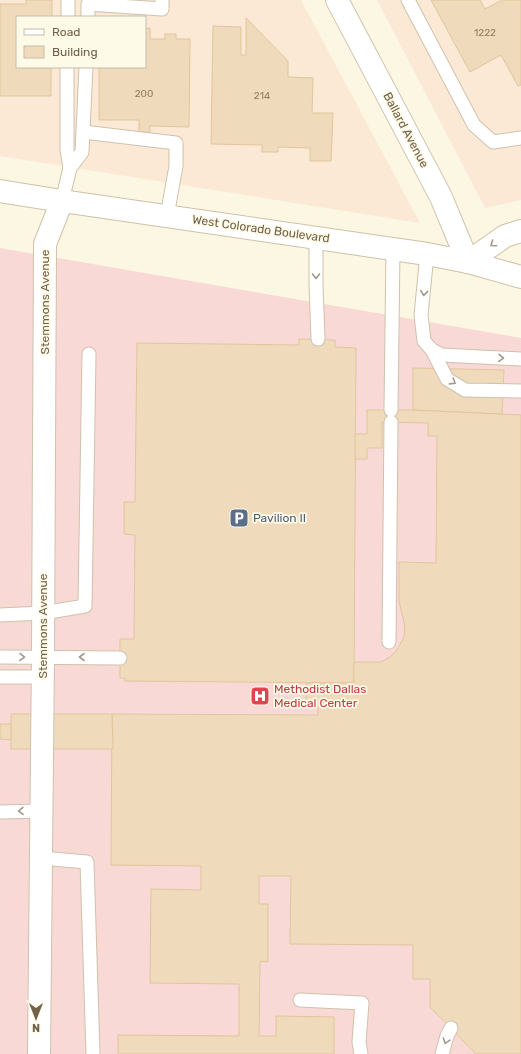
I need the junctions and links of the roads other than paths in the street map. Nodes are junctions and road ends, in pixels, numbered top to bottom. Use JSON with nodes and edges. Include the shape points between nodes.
{"nodes":[{"id":1,"x":68,"y":0,"type":"edge"},
{"id":2,"x":162,"y":0,"type":"edge"},
{"id":3,"x":337,"y":0,"type":"edge"},
{"id":4,"x":408,"y":0,"type":"edge"},
{"id":5,"x":68,"y":16,"type":"edge"},
{"id":6,"x":88,"y":16,"type":"edge"},
{"id":7,"x":67,"y":68,"type":"edge"},
{"id":8,"x":86,"y":68,"type":"edge"},
{"id":9,"x":83,"y":132,"type":"junction"},
{"id":10,"x":521,"y":138,"type":"edge"},
{"id":11,"x":70,"y":168,"type":"junction"},
{"id":12,"x":0,"y":191,"type":"edge"},
{"id":13,"x":62,"y":201,"type":"junction"},
{"id":14,"x":167,"y":216,"type":"junction"},
{"id":15,"x":521,"y":231,"type":"edge"},
{"id":16,"x":316,"y":237,"type":"junction"},
{"id":17,"x":393,"y":249,"type":"junction"},
{"id":18,"x":427,"y":254,"type":"junction"},
{"id":19,"x":468,"y":262,"type":"junction"},
{"id":20,"x":521,"y":277,"type":"edge"},
{"id":21,"x":318,"y":339,"type":"dead end"},
{"id":22,"x":432,"y":350,"type":"junction"},
{"id":23,"x":89,"y":354,"type":"dead end"},
{"id":24,"x":521,"y":359,"type":"edge"},
{"id":25,"x":521,"y":391,"type":"edge"},
{"id":26,"x":43,"y":613,"type":"junction"},
{"id":27,"x":0,"y":615,"type":"edge"},
{"id":28,"x":389,"y":642,"type":"dead end"},
{"id":29,"x":0,"y":656,"type":"edge"},
{"id":30,"x":120,"y":658,"type":"dead end"},
{"id":31,"x":43,"y":667,"type":"junction"},
{"id":32,"x":0,"y":678,"type":"edge"},
{"id":33,"x":42,"y":811,"type":"junction"},
{"id":34,"x":0,"y":812,"type":"edge"},
{"id":35,"x":41,"y":858,"type":"junction"},
{"id":36,"x":300,"y":1000,"type":"dead end"},
{"id":37,"x":451,"y":1028,"type":"dead end"},
{"id":38,"x":39,"y":1054,"type":"edge"},
{"id":39,"x":93,"y":1054,"type":"edge"},
{"id":40,"x":361,"y":1054,"type":"edge"},
{"id":41,"x":442,"y":1054,"type":"edge"}],
"edges":[{"from":1,"to":5,"type":"lane"},
{"from":2,"to":6,"type":"lane","via":[[162,9],[88,4]]},
{"from":3,"to":19,"type":"street","name":"Ballard Avenue","via":[[441,196]]},
{"from":4,"to":10,"type":"lane","via":[[474,125],[493,142]]},
{"from":7,"to":11,"type":"lane","via":[[67,150]]},
{"from":8,"to":9,"type":"lane"},
{"from":9,"to":11,"type":"lane","via":[[82,152]]},
{"from":9,"to":14,"type":"lane","via":[[176,143],[176,166]]},
{"from":11,"to":13,"type":"lane"},
{"from":12,"to":13,"type":"street","name":"West Colorado Boulevard"},
{"from":13,"to":14,"type":"street","name":"West Colorado Boulevard"},
{"from":13,"to":26,"type":"street","name":"Stemmons Avenue","via":[[45,244]]},
{"from":14,"to":16,"type":"street","name":"West Colorado Boulevard"},
{"from":15,"to":19,"type":"street","one_way":true,"via":[[505,236]]},
{"from":16,"to":17,"type":"street","name":"West Colorado Boulevard"},
{"from":16,"to":21,"type":"lane","one_way":true},
{"from":17,"to":18,"type":"street","name":"West Colorado Boulevard"},
{"from":17,"to":28,"type":"lane"},
{"from":18,"to":19,"type":"street","name":"West Colorado Boulevard"},
{"from":18,"to":22,"type":"lane","one_way":true,"via":[[421,315],[424,341]]},
{"from":19,"to":20,"type":"street","name":"West Colorado Boulevard"},
{"from":22,"to":24,"type":"lane","one_way":true,"via":[[442,355]]},
{"from":22,"to":25,"type":"lane","one_way":true,"via":[[447,379],[465,390]]},
{"from":23,"to":26,"type":"lane","via":[[86,606]]},
{"from":26,"to":27,"type":"lane"},
{"from":26,"to":31,"type":"street","name":"Stemmons Avenue"},
{"from":29,"to":31,"type":"lane","one_way":true},
{"from":30,"to":31,"type":"lane","one_way":true},
{"from":31,"to":32,"type":"lane"},
{"from":31,"to":33,"type":"street","name":"Stemmons Avenue"},
{"from":33,"to":34,"type":"lane","one_way":true},
{"from":33,"to":35,"type":"street","name":"Stemmons Avenue"},
{"from":35,"to":38,"type":"street","name":"Stemmons Avenue"},
{"from":35,"to":39,"type":"lane","via":[[87,862]]},
{"from":36,"to":40,"type":"lane","via":[[362,1003],[359,1042]]},
{"from":37,"to":41,"type":"lane","one_way":true}]}
